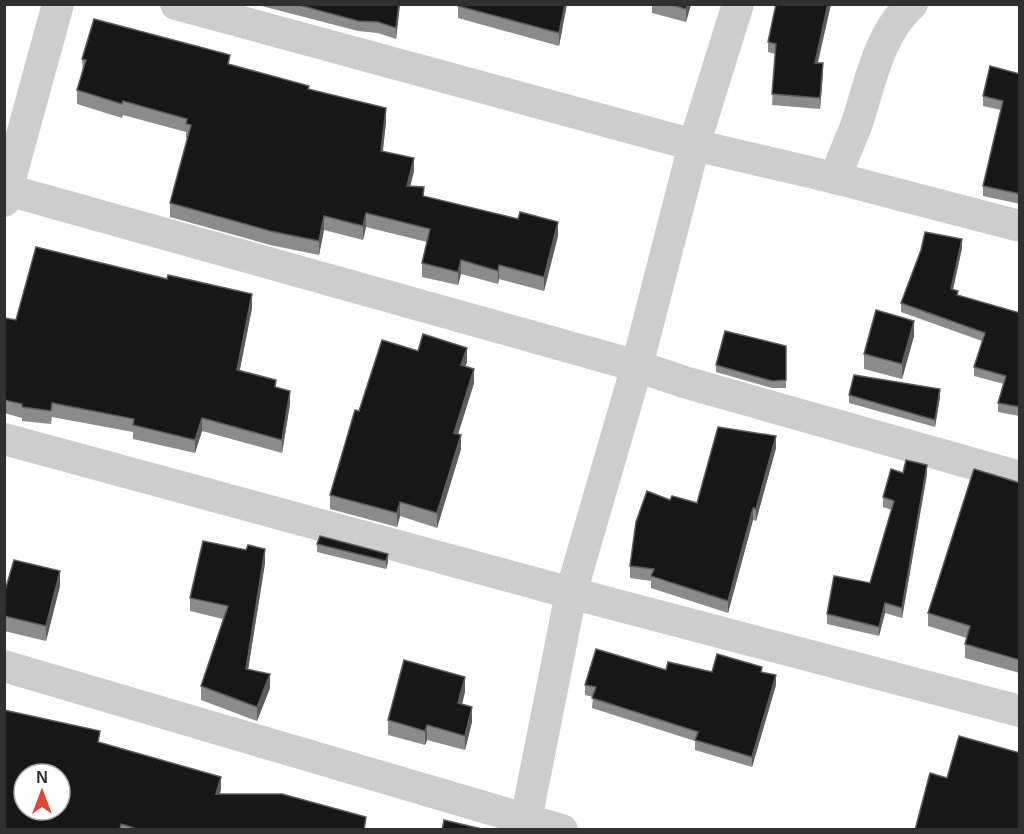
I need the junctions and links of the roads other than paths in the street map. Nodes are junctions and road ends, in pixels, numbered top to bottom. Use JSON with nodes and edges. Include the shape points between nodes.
{"nodes":[{"id":1,"x":58,"y":4,"type":"edge"},
{"id":2,"x":176,"y":4,"type":"edge"},
{"id":3,"x":738,"y":4,"type":"edge"},
{"id":4,"x":912,"y":4,"type":"edge"},
{"id":5,"x":694,"y":145,"type":"junction"},
{"id":6,"x":835,"y":178,"type":"junction"},
{"id":7,"x":5,"y":194,"type":"edge"},
{"id":8,"x":1020,"y":226,"type":"edge"},
{"id":9,"x":637,"y":366,"type":"junction"},
{"id":10,"x":4,"y":439,"type":"edge"},
{"id":11,"x":1020,"y":477,"type":"edge"},
{"id":12,"x":571,"y":593,"type":"junction"},
{"id":13,"x":4,"y":666,"type":"edge"},
{"id":14,"x":1020,"y":711,"type":"edge"},
{"id":15,"x":525,"y":825,"type":"edge"},
{"id":16,"x":562,"y":830,"type":"edge"}],
"edges":[{"from":1,"to":7,"type":"street"},
{"from":2,"to":5,"type":"street"},
{"from":3,"to":5,"type":"street"},
{"from":4,"to":6,"type":"street","via":[[898,16],[879,55]]},
{"from":5,"to":6,"type":"street"},
{"from":5,"to":9,"type":"street"},
{"from":6,"to":8,"type":"street"},
{"from":7,"to":9,"type":"street"},
{"from":9,"to":11,"type":"street"},
{"from":9,"to":12,"type":"street"},
{"from":10,"to":12,"type":"street"},
{"from":12,"to":14,"type":"street"},
{"from":12,"to":15,"type":"street"},
{"from":13,"to":15,"type":"street"},
{"from":15,"to":16,"type":"street"}]}
